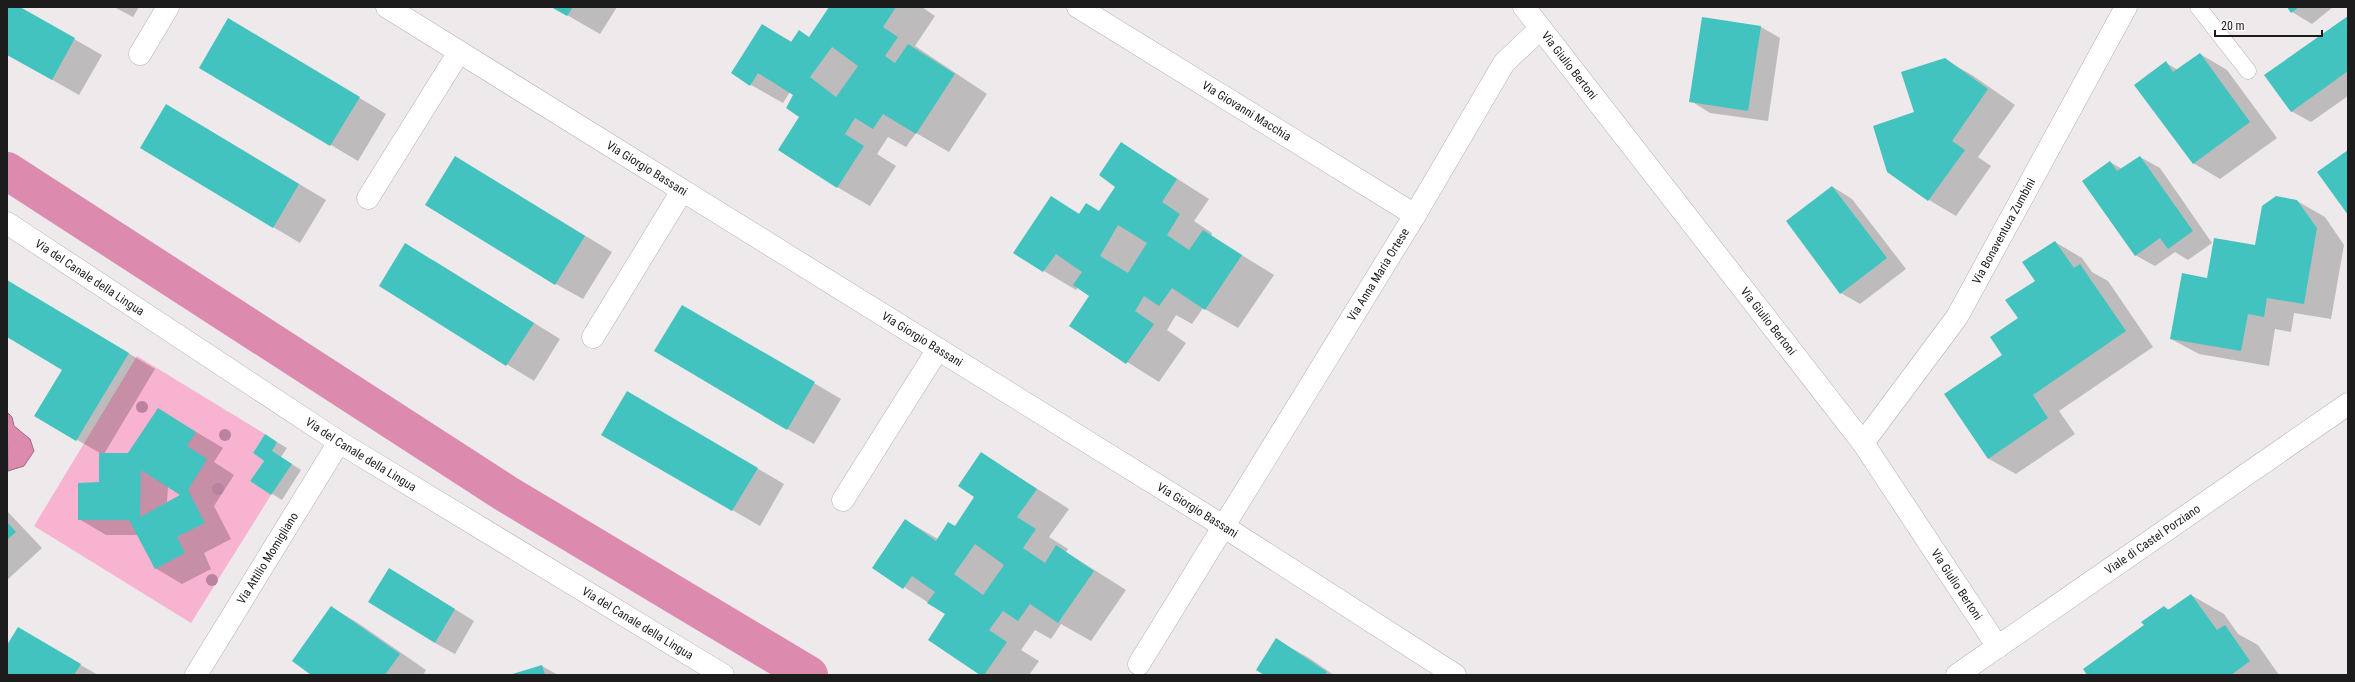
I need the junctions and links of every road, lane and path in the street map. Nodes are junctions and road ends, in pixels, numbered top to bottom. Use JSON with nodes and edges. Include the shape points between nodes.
{"nodes":[{"id":1,"x":168,"y":7,"type":"edge"},
{"id":2,"x":386,"y":7,"type":"edge"},
{"id":3,"x":1078,"y":7,"type":"edge"},
{"id":4,"x":1524,"y":7,"type":"edge"},
{"id":5,"x":2126,"y":7,"type":"edge"},
{"id":6,"x":2198,"y":7,"type":"edge"},
{"id":7,"x":1540,"y":29,"type":"junction"},
{"id":8,"x":459,"y":52,"type":"junction"},
{"id":9,"x":140,"y":54,"type":"dead end"},
{"id":10,"x":2248,"y":71,"type":"dead end"},
{"id":11,"x":682,"y":190,"type":"junction"},
{"id":12,"x":368,"y":198,"type":"dead end"},
{"id":13,"x":1415,"y":215,"type":"junction"},
{"id":14,"x":7,"y":222,"type":"edge"},
{"id":15,"x":593,"y":337,"type":"dead end"},
{"id":16,"x":938,"y":349,"type":"junction"},
{"id":17,"x":2348,"y":404,"type":"edge"},
{"id":18,"x":339,"y":442,"type":"junction"},
{"id":19,"x":1863,"y":443,"type":"junction"},
{"id":20,"x":843,"y":500,"type":"dead end"},
{"id":21,"x":1223,"y":526,"type":"junction"},
{"id":22,"x":1998,"y":647,"type":"junction"},
{"id":23,"x":1139,"y":664,"type":"dead end"},
{"id":24,"x":196,"y":675,"type":"edge"},
{"id":25,"x":723,"y":675,"type":"edge"},
{"id":26,"x":1455,"y":675,"type":"edge"},
{"id":27,"x":1956,"y":675,"type":"edge"}],
"edges":[{"from":1,"to":9,"type":"street"},
{"from":2,"to":8,"type":"street","name":"Via Giorgio Bassani"},
{"from":3,"to":13,"type":"street","name":"Via Giovanni Macchia"},
{"from":4,"to":7,"type":"street","name":"Via Giulio Bertoni"},
{"from":5,"to":19,"type":"street","name":"Via Bonaventura Zumbini","via":[[1957,317]]},
{"from":6,"to":10,"type":"lane"},
{"from":7,"to":13,"type":"street","name":"Via Anna Maria Ortese","via":[[1504,63]]},
{"from":7,"to":19,"type":"street","name":"Via Giulio Bertoni"},
{"from":8,"to":11,"type":"street","name":"Via Giorgio Bassani"},
{"from":8,"to":12,"type":"street"},
{"from":11,"to":15,"type":"street"},
{"from":11,"to":16,"type":"street","name":"Via Giorgio Bassani"},
{"from":13,"to":21,"type":"street","name":"Via Anna Maria Ortese"},
{"from":14,"to":18,"type":"street","name":"Via del Canale della Lingua"},
{"from":16,"to":20,"type":"street"},
{"from":16,"to":21,"type":"street","name":"Via Giorgio Bassani"},
{"from":17,"to":22,"type":"street","name":"Viale di Castel Porziano"},
{"from":18,"to":24,"type":"street","name":"Via Attilio Momigliano"},
{"from":18,"to":25,"type":"street","name":"Via del Canale della Lingua"},
{"from":19,"to":22,"type":"street","name":"Via Giulio Bertoni"},
{"from":21,"to":23,"type":"street","name":"Via Anna Maria Ortese"},
{"from":21,"to":26,"type":"street","name":"Via Giorgio Bassani"},
{"from":22,"to":27,"type":"street","name":"Viale di Castel Porziano"}]}
